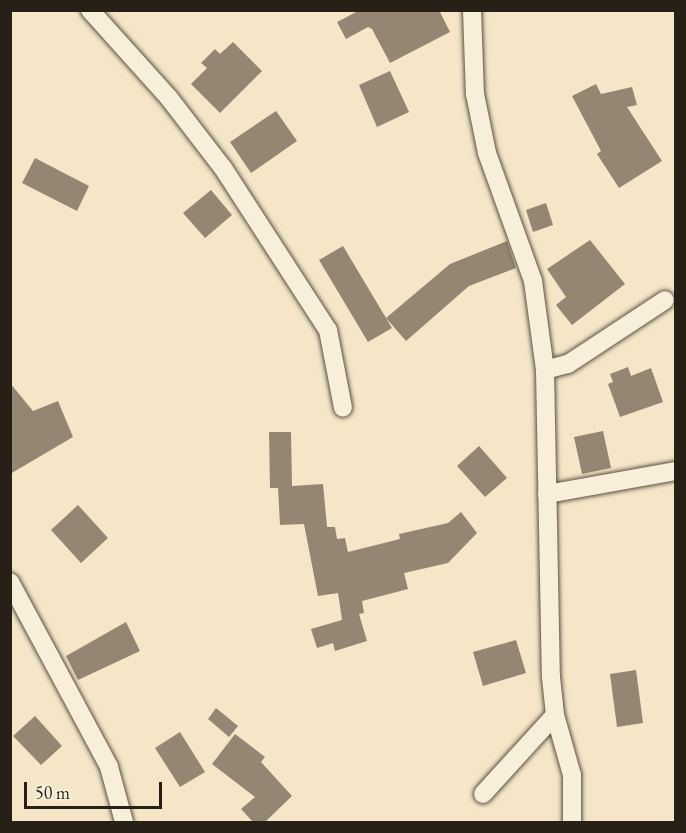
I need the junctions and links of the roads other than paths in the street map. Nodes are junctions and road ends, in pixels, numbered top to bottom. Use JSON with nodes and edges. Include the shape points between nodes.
{"nodes":[{"id":1,"x":90,"y":10,"type":"edge"},
{"id":2,"x":472,"y":10,"type":"edge"},
{"id":3,"x":664,"y":300,"type":"dead end"},
{"id":4,"x":545,"y":369,"type":"junction"},
{"id":5,"x":343,"y":408,"type":"dead end"},
{"id":6,"x":675,"y":471,"type":"edge"},
{"id":7,"x":547,"y":494,"type":"junction"},
{"id":8,"x":13,"y":595,"type":"edge"},
{"id":9,"x":555,"y":715,"type":"junction"},
{"id":10,"x":483,"y":794,"type":"dead end"},
{"id":11,"x":124,"y":822,"type":"edge"},
{"id":12,"x":572,"y":822,"type":"edge"}],
"edges":[{"from":1,"to":5,"type":"street","via":[[223,168],[328,330]]},
{"from":2,"to":4,"type":"street","via":[[475,94],[487,153],[533,281]]},
{"from":3,"to":4,"type":"street","via":[[568,364]]},
{"from":4,"to":7,"type":"street"},
{"from":6,"to":7,"type":"street"},
{"from":7,"to":9,"type":"street","via":[[550,677]]},
{"from":8,"to":11,"type":"street","via":[[109,767]]},
{"from":9,"to":10,"type":"street"},
{"from":9,"to":12,"type":"street","via":[[572,775]]}]}
